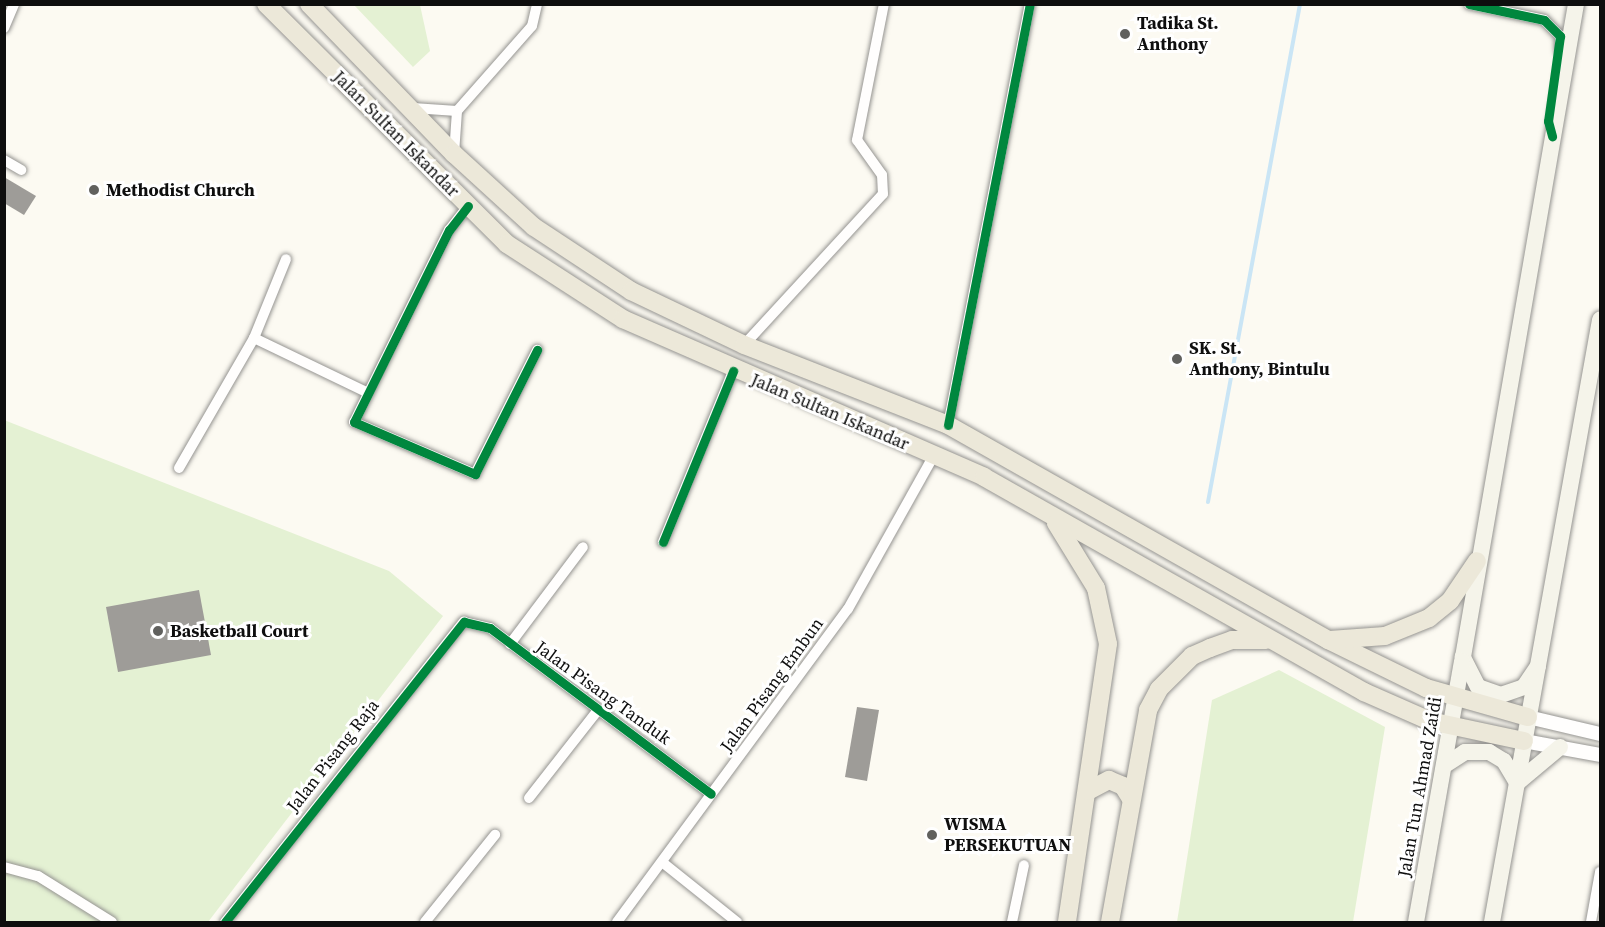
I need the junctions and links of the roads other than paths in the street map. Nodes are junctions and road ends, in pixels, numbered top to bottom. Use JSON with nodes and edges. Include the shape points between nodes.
{"nodes":[{"id":1,"x":14,"y":4,"type":"edge"},
{"id":2,"x":266,"y":4,"type":"edge"},
{"id":3,"x":309,"y":4,"type":"edge"},
{"id":4,"x":537,"y":4,"type":"edge"},
{"id":5,"x":884,"y":4,"type":"edge"},
{"id":6,"x":1030,"y":4,"type":"edge"},
{"id":7,"x":1469,"y":4,"type":"edge"},
{"id":8,"x":1576,"y":4,"type":"edge"},
{"id":9,"x":4,"y":28,"type":"edge"},
{"id":10,"x":405,"y":104,"type":"junction"},
{"id":11,"x":457,"y":111,"type":"junction"},
{"id":12,"x":1552,"y":136,"type":"junction"},
{"id":13,"x":454,"y":154,"type":"junction"},
{"id":14,"x":4,"y":160,"type":"edge"},
{"id":15,"x":21,"y":170,"type":"dead end"},
{"id":16,"x":468,"y":206,"type":"junction"},
{"id":17,"x":286,"y":260,"type":"dead end"},
{"id":18,"x":1600,"y":320,"type":"edge"},
{"id":19,"x":254,"y":338,"type":"junction"},
{"id":20,"x":744,"y":345,"type":"junction"},
{"id":21,"x":537,"y":350,"type":"dead end"},
{"id":22,"x":733,"y":371,"type":"junction"},
{"id":23,"x":366,"y":392,"type":"junction"},
{"id":24,"x":948,"y":425,"type":"junction"},
{"id":25,"x":934,"y":455,"type":"junction"},
{"id":26,"x":179,"y":468,"type":"dead end"},
{"id":27,"x":1047,"y":513,"type":"junction"},
{"id":28,"x":663,"y":542,"type":"dead end"},
{"id":29,"x":583,"y":547,"type":"dead end"},
{"id":30,"x":1477,"y":561,"type":"junction"},
{"id":31,"x":474,"y":621,"type":"joint"},
{"id":32,"x":1328,"y":640,"type":"junction"},
{"id":33,"x":1277,"y":641,"type":"junction"},
{"id":34,"x":510,"y":644,"type":"junction"},
{"id":35,"x":1463,"y":657,"type":"junction"},
{"id":36,"x":1538,"y":666,"type":"junction"},
{"id":37,"x":1456,"y":699,"type":"junction"},
{"id":38,"x":598,"y":710,"type":"junction"},
{"id":39,"x":1528,"y":717,"type":"junction"},
{"id":40,"x":1451,"y":725,"type":"junction"},
{"id":41,"x":1600,"y":734,"type":"edge"},
{"id":42,"x":1524,"y":741,"type":"junction"},
{"id":43,"x":1560,"y":747,"type":"junction"},
{"id":44,"x":1600,"y":755,"type":"edge"},
{"id":45,"x":1445,"y":765,"type":"junction"},
{"id":46,"x":1517,"y":783,"type":"junction"},
{"id":47,"x":1088,"y":791,"type":"junction"},
{"id":48,"x":711,"y":794,"type":"junction"},
{"id":49,"x":529,"y":798,"type":"dead end"},
{"id":50,"x":1131,"y":799,"type":"junction"},
{"id":51,"x":495,"y":835,"type":"dead end"},
{"id":52,"x":662,"y":862,"type":"junction"},
{"id":53,"x":1024,"y":865,"type":"dead end"},
{"id":54,"x":4,"y":867,"type":"edge"},
{"id":55,"x":1600,"y":872,"type":"edge"},
{"id":56,"x":1599,"y":894,"type":"edge"},
{"id":57,"x":112,"y":922,"type":"edge"},
{"id":58,"x":225,"y":922,"type":"edge"},
{"id":59,"x":425,"y":922,"type":"edge"},
{"id":60,"x":617,"y":922,"type":"edge"},
{"id":61,"x":737,"y":922,"type":"edge"},
{"id":62,"x":1012,"y":922,"type":"edge"},
{"id":63,"x":1067,"y":922,"type":"edge"},
{"id":64,"x":1110,"y":922,"type":"edge"},
{"id":65,"x":1416,"y":922,"type":"edge"},
{"id":66,"x":1492,"y":922,"type":"edge"},
{"id":67,"x":1591,"y":922,"type":"edge"}],
"edges":[{"from":1,"to":9,"type":"street"},
{"from":2,"to":16,"type":"main road","name":"Jalan Sultan Iskandar"},
{"from":3,"to":10,"type":"main road","name":"Jalan Sultan Iskandar"},
{"from":4,"to":11,"type":"street","via":[[532,26]]},
{"from":5,"to":20,"type":"street","via":[[857,140],[882,174],[883,194]]},
{"from":6,"to":24,"type":"street"},
{"from":7,"to":12,"type":"street","via":[[1544,20],[1560,36],[1548,121]]},
{"from":8,"to":12,"type":"main road","name":"Jalan Tun Ahmad Zaidi"},
{"from":10,"to":11,"type":"street","via":[[423,112]]},
{"from":10,"to":13,"type":"main road","name":"Jalan Sultan Iskandar"},
{"from":11,"to":13,"type":"street"},
{"from":12,"to":30,"type":"main road","name":"Jalan Tun Ahmad Zaidi"},
{"from":13,"to":20,"type":"main road","name":"Jalan Sultan Iskandar","via":[[552,241],[631,291]]},
{"from":14,"to":15,"type":"street"},
{"from":16,"to":22,"type":"main road","name":"Jalan Sultan Iskandar","via":[[533,264],[614,314]]},
{"from":16,"to":23,"type":"street","via":[[449,230]]},
{"from":17,"to":19,"type":"street"},
{"from":18,"to":36,"type":"main road"},
{"from":19,"to":23,"type":"street"},
{"from":19,"to":26,"type":"street"},
{"from":20,"to":24,"type":"main road","name":"Jalan Sultan Iskandar"},
{"from":21,"to":23,"type":"street","via":[[475,474],[357,425],[354,418]]},
{"from":22,"to":25,"type":"main road","name":"Jalan Sultan Iskandar"},
{"from":22,"to":28,"type":"street"},
{"from":24,"to":32,"type":"main road","name":"Jalan Sultan Iskandar","via":[[1065,487]]},
{"from":25,"to":27,"type":"main road","name":"Jalan Sultan Iskandar"},
{"from":25,"to":48,"type":"street","name":"Jalan Pisang Embun","via":[[859,593]]},
{"from":27,"to":33,"type":"main road"},
{"from":27,"to":47,"type":"main road","name":"Jalan Sultan Iskandar","via":[[1083,559],[1106,621],[1108,644]]},
{"from":29,"to":34,"type":"street"},
{"from":30,"to":32,"type":"main road","via":[[1450,601],[1429,618],[1385,636]]},
{"from":30,"to":35,"type":"main road","name":"Jalan Tun Ahmad Zaidi"},
{"from":31,"to":34,"type":"street","name":"Jalan Pisang Tanduk"},
{"from":31,"to":58,"type":"street","name":"Jalan Pisang Raja","via":[[456,626]]},
{"from":32,"to":37,"type":"main road","name":"Jalan Sultan Iskandar"},
{"from":33,"to":40,"type":"main road","via":[[1364,692]]},
{"from":33,"to":50,"type":"main road","via":[[1232,640],[1192,656],[1172,673],[1148,710]]},
{"from":34,"to":38,"type":"street","name":"Jalan Pisang Tanduk"},
{"from":35,"to":36,"type":"main road","via":[[1478,687],[1501,695],[1524,687]]},
{"from":35,"to":37,"type":"main road","name":"Jalan Tun Ahmad Zaidi"},
{"from":36,"to":39,"type":"main road"},
{"from":37,"to":39,"type":"main road","name":"Jalan Sultan Iskandar"},
{"from":37,"to":40,"type":"main road","name":"Jalan Tun Ahmad Zaidi"},
{"from":38,"to":48,"type":"street","name":"Jalan Pisang Tanduk"},
{"from":38,"to":49,"type":"street"},
{"from":39,"to":41,"type":"street"},
{"from":39,"to":42,"type":"main road"},
{"from":40,"to":42,"type":"main road"},
{"from":40,"to":45,"type":"main road","name":"Jalan Tun Ahmad Zaidi"},
{"from":42,"to":43,"type":"street"},
{"from":42,"to":46,"type":"main road"},
{"from":43,"to":44,"type":"street"},
{"from":43,"to":46,"type":"main road"},
{"from":45,"to":46,"type":"main road","via":[[1465,752],[1489,752],[1504,761]]},
{"from":45,"to":65,"type":"main road","name":"Jalan Tun Ahmad Zaidi"},
{"from":46,"to":66,"type":"main road"},
{"from":47,"to":50,"type":"main road","via":[[1109,780],[1123,786]]},
{"from":47,"to":63,"type":"main road","name":"Jalan Sultan Iskandar"},
{"from":48,"to":52,"type":"street","name":"Jalan Pisang Embun"},
{"from":50,"to":64,"type":"main road"},
{"from":51,"to":59,"type":"street"},
{"from":52,"to":60,"type":"street","name":"Jalan Pisang Embun"},
{"from":52,"to":61,"type":"street"},
{"from":53,"to":62,"type":"street"},
{"from":54,"to":57,"type":"street","via":[[38,876]]},
{"from":55,"to":56,"type":"street"},
{"from":56,"to":67,"type":"street"}]}
